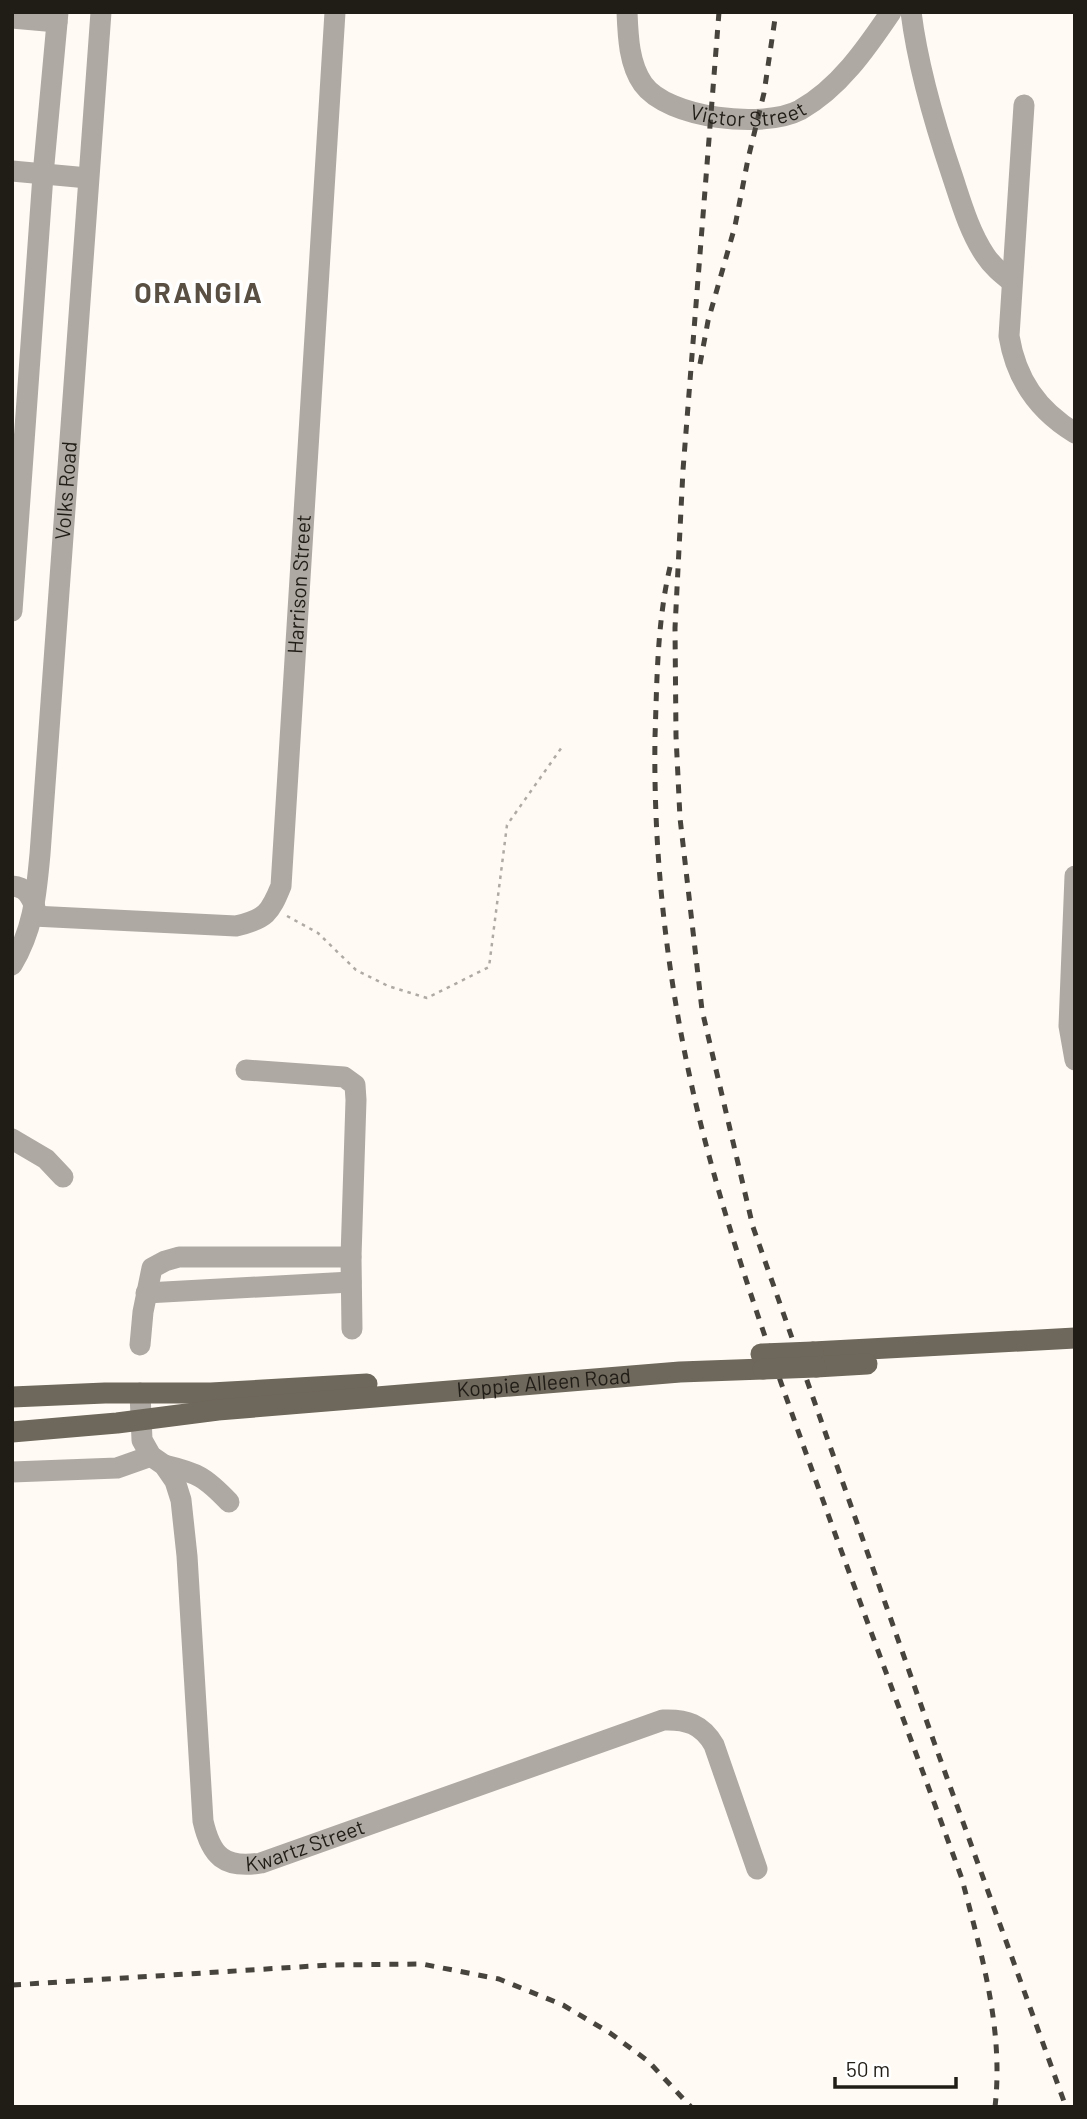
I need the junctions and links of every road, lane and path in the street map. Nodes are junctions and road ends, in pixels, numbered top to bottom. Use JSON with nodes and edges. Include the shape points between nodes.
{"nodes":[{"id":1,"x":101,"y":12,"type":"edge"},
{"id":2,"x":335,"y":12,"type":"edge"},
{"id":3,"x":627,"y":12,"type":"edge"},
{"id":4,"x":891,"y":12,"type":"edge"},
{"id":5,"x":911,"y":12,"type":"edge"},
{"id":6,"x":57,"y":17,"type":"edge"},
{"id":7,"x":12,"y":18,"type":"edge"},
{"id":8,"x":1024,"y":105,"type":"dead end"},
{"id":9,"x":12,"y":171,"type":"edge"},
{"id":10,"x":43,"y":175,"type":"junction"},
{"id":11,"x":88,"y":178,"type":"junction"},
{"id":12,"x":1012,"y":282,"type":"junction"},
{"id":13,"x":1075,"y":433,"type":"edge"},
{"id":14,"x":18,"y":442,"type":"edge"},
{"id":15,"x":12,"y":611,"type":"edge"},
{"id":16,"x":562,"y":747,"type":"dead end"},
{"id":17,"x":1075,"y":876,"type":"edge"},
{"id":18,"x":12,"y":886,"type":"edge"},
{"id":19,"x":272,"y":908,"type":"junction"},
{"id":20,"x":34,"y":911,"type":"junction"},
{"id":21,"x":16,"y":955,"type":"edge"},
{"id":22,"x":1075,"y":1060,"type":"edge"},
{"id":23,"x":246,"y":1070,"type":"dead end"},
{"id":24,"x":12,"y":1139,"type":"edge"},
{"id":25,"x":63,"y":1177,"type":"dead end"},
{"id":26,"x":351,"y":1257,"type":"junction"},
{"id":27,"x":351,"y":1282,"type":"junction"},
{"id":28,"x":146,"y":1293,"type":"junction"},
{"id":29,"x":352,"y":1329,"type":"dead end"},
{"id":30,"x":1075,"y":1338,"type":"edge"},
{"id":31,"x":140,"y":1346,"type":"dead end"},
{"id":32,"x":1075,"y":1351,"type":"edge"},
{"id":33,"x":815,"y":1359,"type":"junction"},
{"id":34,"x":762,"y":1361,"type":"junction"},
{"id":35,"x":140,"y":1393,"type":"junction"},
{"id":36,"x":12,"y":1396,"type":"edge"},
{"id":37,"x":140,"y":1420,"type":"junction"},
{"id":38,"x":12,"y":1432,"type":"edge"},
{"id":39,"x":158,"y":1460,"type":"junction"},
{"id":40,"x":12,"y":1472,"type":"edge"},
{"id":41,"x":229,"y":1502,"type":"dead end"},
{"id":42,"x":757,"y":1869,"type":"dead end"}],
"edges":[{"from":1,"to":11,"type":"street","name":"Volks Road"},
{"from":2,"to":19,"type":"street","name":"Harrison Street","via":[[281,886]]},
{"from":3,"to":4,"type":"street","name":"Victor Street","via":[[632,63],[644,86],[681,110],[758,118],[797,111],[816,99],[857,61]]},
{"from":5,"to":12,"type":"street","via":[[928,101],[964,213],[986,257]]},
{"from":6,"to":7,"type":"street"},
{"from":6,"to":10,"type":"street"},
{"from":8,"to":12,"type":"street"},
{"from":9,"to":10,"type":"street"},
{"from":10,"to":11,"type":"street"},
{"from":10,"to":14,"type":"street"},
{"from":11,"to":20,"type":"street","name":"Volks Road"},
{"from":12,"to":13,"type":"street","via":[[1009,336],[1023,382],[1037,403]]},
{"from":14,"to":15,"type":"street"},
{"from":16,"to":19,"type":"path","via":[[507,825],[489,967],[427,998],[356,970],[318,933]]},
{"from":17,"to":22,"type":"street","via":[[1069,1026]]},
{"from":18,"to":20,"type":"street","via":[[27,892]]},
{"from":19,"to":20,"type":"street","via":[[255,921],[236,926]]},
{"from":20,"to":21,"type":"street","name":"Volks Road"},
{"from":23,"to":26,"type":"street","via":[[344,1077],[355,1085]]},
{"from":24,"to":25,"type":"street","via":[[46,1159]]},
{"from":26,"to":27,"type":"street"},
{"from":26,"to":28,"type":"street","via":[[179,1257],[152,1268]]},
{"from":27,"to":28,"type":"street"},
{"from":27,"to":29,"type":"street"},
{"from":28,"to":31,"type":"street"},
{"from":30,"to":33,"type":"main road","name":"Koppie Alleen Road"},
{"from":32,"to":33,"type":"main road","name":"Koppie Alleen Road"},
{"from":33,"to":34,"type":"main road","name":"Koppie Alleen Road","bridge":true},
{"from":34,"to":35,"type":"main road","name":"Koppie Alleen Road","via":[[605,1364],[450,1379]]},
{"from":34,"to":37,"type":"main road","name":"Koppie Alleen Road"},
{"from":35,"to":36,"type":"main road","name":"Koppie Alleen Road"},
{"from":35,"to":37,"type":"street","name":"Kwartz Street"},
{"from":37,"to":38,"type":"main road","name":"Koppie Alleen Road"},
{"from":37,"to":39,"type":"street","name":"Kwartz Street","via":[[142,1440]]},
{"from":39,"to":40,"type":"street","via":[[117,1468]]},
{"from":39,"to":41,"type":"street","via":[[204,1477]]},
{"from":39,"to":42,"type":"street","name":"Kwartz Street","via":[[175,1481],[181,1500],[203,1821],[208,1842],[224,1859],[235,1864],[261,1863],[675,1719],[701,1728],[714,1745]]}]}
